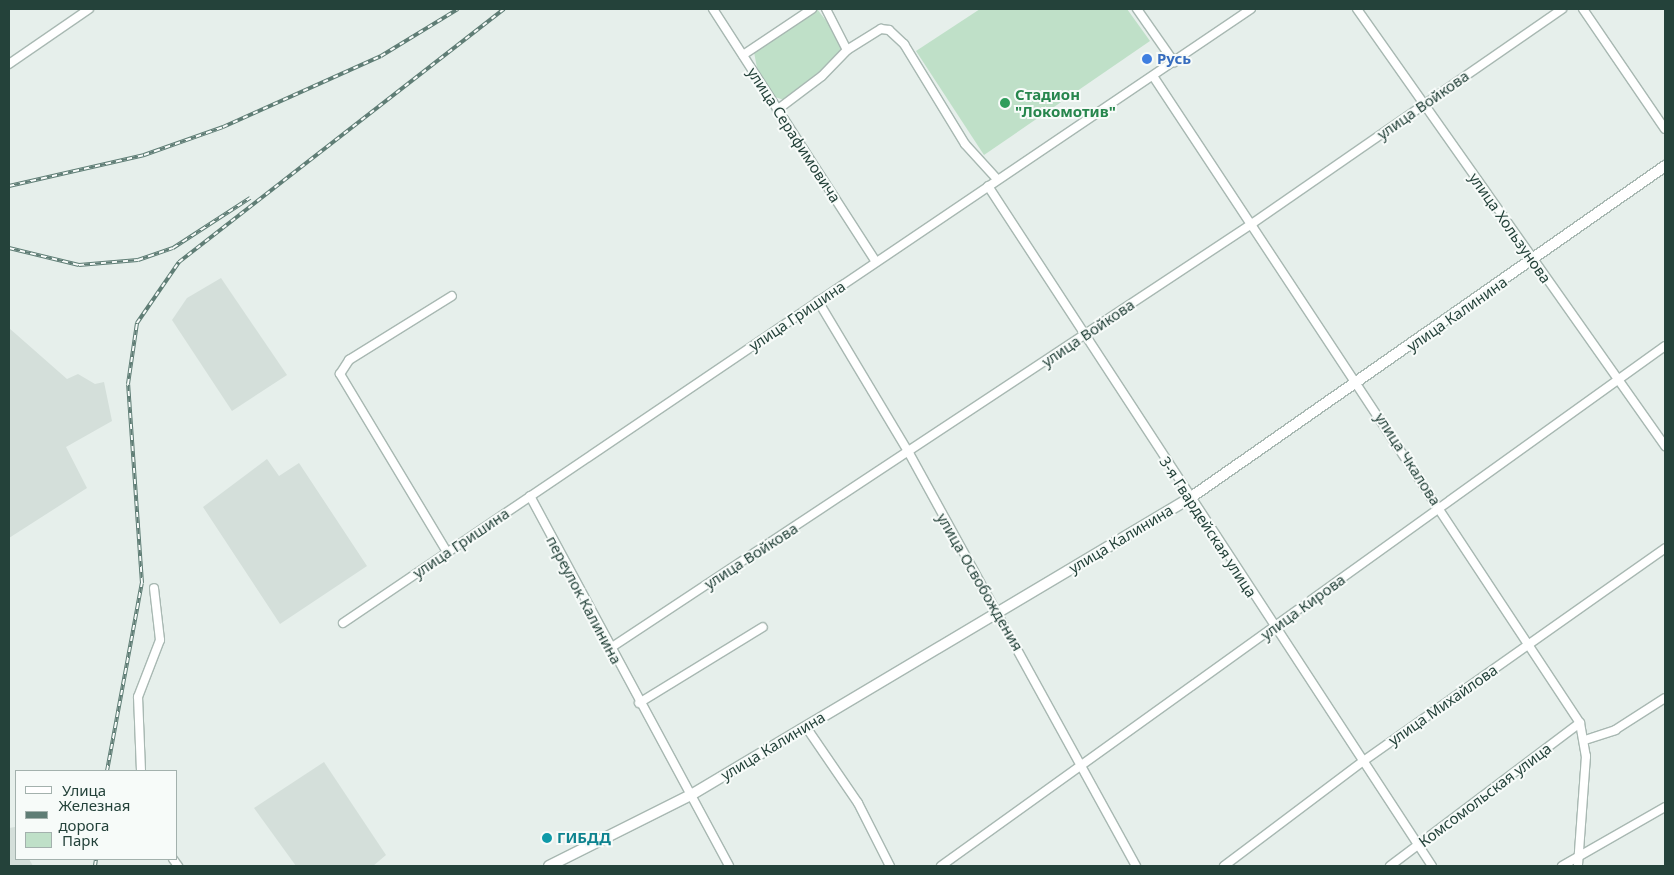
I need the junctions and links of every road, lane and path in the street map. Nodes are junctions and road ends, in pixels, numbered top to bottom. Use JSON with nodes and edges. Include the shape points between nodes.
{"nodes":[{"id":1,"x":88,"y":9,"type":"edge"},
{"id":2,"x":714,"y":9,"type":"edge"},
{"id":3,"x":812,"y":9,"type":"edge"},
{"id":4,"x":826,"y":9,"type":"edge"},
{"id":5,"x":1137,"y":9,"type":"edge"},
{"id":6,"x":1251,"y":9,"type":"edge"},
{"id":7,"x":1357,"y":9,"type":"edge"},
{"id":8,"x":1562,"y":9,"type":"edge"},
{"id":9,"x":1583,"y":9,"type":"edge"},
{"id":10,"x":847,"y":50,"type":"junction"},
{"id":11,"x":743,"y":55,"type":"junction"},
{"id":12,"x":1174,"y":62,"type":"junction"},
{"id":13,"x":9,"y":64,"type":"edge"},
{"id":14,"x":1153,"y":76,"type":"junction"},
{"id":15,"x":1425,"y":104,"type":"junction"},
{"id":16,"x":777,"y":110,"type":"junction"},
{"id":17,"x":1665,"y":129,"type":"edge"},
{"id":18,"x":1665,"y":166,"type":"edge"},
{"id":19,"x":997,"y":179,"type":"junction"},
{"id":20,"x":988,"y":186,"type":"junction"},
{"id":21,"x":1253,"y":223,"type":"junction"},
{"id":22,"x":1533,"y":261,"type":"junction"},
{"id":23,"x":876,"y":262,"type":"junction"},
{"id":24,"x":452,"y":296,"type":"dead end"},
{"id":25,"x":818,"y":301,"type":"junction"},
{"id":26,"x":1084,"y":336,"type":"junction"},
{"id":27,"x":1665,"y":346,"type":"edge"},
{"id":28,"x":1618,"y":380,"type":"junction"},
{"id":29,"x":1359,"y":383,"type":"junction"},
{"id":30,"x":1665,"y":446,"type":"edge"},
{"id":31,"x":909,"y":453,"type":"junction"},
{"id":32,"x":530,"y":496,"type":"junction"},
{"id":33,"x":1190,"y":498,"type":"junction"},
{"id":34,"x":1440,"y":507,"type":"junction"},
{"id":35,"x":1665,"y":548,"type":"edge"},
{"id":36,"x":446,"y":552,"type":"junction"},
{"id":37,"x":154,"y":588,"type":"dead end"},
{"id":38,"x":998,"y":612,"type":"junction"},
{"id":39,"x":343,"y":623,"type":"dead end"},
{"id":40,"x":763,"y":627,"type":"dead end"},
{"id":41,"x":1273,"y":629,"type":"junction"},
{"id":42,"x":1531,"y":644,"type":"junction"},
{"id":43,"x":609,"y":649,"type":"junction"},
{"id":44,"x":1665,"y":698,"type":"edge"},
{"id":45,"x":639,"y":703,"type":"junction"},
{"id":46,"x":1580,"y":723,"type":"junction"},
{"id":47,"x":806,"y":727,"type":"junction"},
{"id":48,"x":1584,"y":740,"type":"junction"},
{"id":49,"x":1362,"y":762,"type":"junction"},
{"id":50,"x":1083,"y":763,"type":"junction"},
{"id":51,"x":141,"y":770,"type":"edge"},
{"id":52,"x":692,"y":795,"type":"junction"},
{"id":53,"x":1665,"y":807,"type":"edge"},
{"id":54,"x":1419,"y":846,"type":"junction"},
{"id":55,"x":1579,"y":856,"type":"junction"},
{"id":56,"x":549,"y":866,"type":"edge"},
{"id":57,"x":729,"y":866,"type":"edge"},
{"id":58,"x":890,"y":866,"type":"edge"},
{"id":59,"x":941,"y":866,"type":"edge"},
{"id":60,"x":1136,"y":866,"type":"edge"},
{"id":61,"x":1224,"y":866,"type":"edge"},
{"id":62,"x":1390,"y":866,"type":"edge"},
{"id":63,"x":1432,"y":866,"type":"edge"},
{"id":64,"x":1562,"y":866,"type":"edge"},
{"id":65,"x":1578,"y":866,"type":"edge"}],
"edges":[{"from":1,"to":13,"type":"street"},
{"from":2,"to":11,"type":"street","name":"улица Серафимовича"},
{"from":3,"to":11,"type":"street"},
{"from":4,"to":10,"type":"street"},
{"from":5,"to":12,"type":"street"},
{"from":6,"to":12,"type":"street","name":"улица Гришина"},
{"from":7,"to":15,"type":"street","name":"улица Хользунова"},
{"from":8,"to":15,"type":"street","name":"улица Войкова"},
{"from":9,"to":17,"type":"street"},
{"from":10,"to":16,"type":"street","via":[[822,76]]},
{"from":10,"to":19,"type":"street","via":[[881,29],[898,36],[965,144]]},
{"from":11,"to":16,"type":"street","name":"улица Серафимовича"},
{"from":12,"to":14,"type":"street","name":"улица Гришина"},
{"from":14,"to":19,"type":"street","name":"улица Гришина"},
{"from":14,"to":21,"type":"street","name":"улица Чкалова"},
{"from":15,"to":21,"type":"street","name":"улица Войкова"},
{"from":15,"to":22,"type":"street","name":"улица Хользунова"},
{"from":16,"to":23,"type":"street","name":"улица Серафимовича"},
{"from":18,"to":22,"type":"street","name":"улица Калинина"},
{"from":19,"to":20,"type":"street","name":"улица Гришина"},
{"from":20,"to":23,"type":"street","name":"улица Гришина"},
{"from":20,"to":26,"type":"street","name":"3-я Гвардейская улица"},
{"from":21,"to":26,"type":"street","name":"улица Войкова"},
{"from":21,"to":29,"type":"street","name":"улица Чкалова"},
{"from":22,"to":28,"type":"street","name":"улица Хользунова"},
{"from":22,"to":29,"type":"street","name":"улица Калинина"},
{"from":23,"to":25,"type":"street","name":"улица Гришина"},
{"from":24,"to":36,"type":"street","via":[[349,360],[340,374]]},
{"from":25,"to":31,"type":"street","name":"улица Освобождения"},
{"from":25,"to":32,"type":"street","name":"улица Гришина"},
{"from":26,"to":31,"type":"street","name":"улица Войкова"},
{"from":26,"to":33,"type":"street","name":"3-я Гвардейская улица"},
{"from":27,"to":28,"type":"street","name":"улица Кирова"},
{"from":28,"to":30,"type":"street","name":"улица Хользунова"},
{"from":28,"to":34,"type":"street","name":"улица Кирова"},
{"from":29,"to":33,"type":"street","name":"улица Калинина"},
{"from":29,"to":34,"type":"street","name":"улица Чкалова"},
{"from":31,"to":38,"type":"street","name":"улица Освобождения"},
{"from":31,"to":43,"type":"street","name":"улица Войкова"},
{"from":32,"to":36,"type":"street","name":"улица Гришина"},
{"from":32,"to":43,"type":"street","name":"переулок Калинина"},
{"from":33,"to":38,"type":"street","name":"улица Калинина"},
{"from":33,"to":41,"type":"street","name":"3-я Гвардейская улица"},
{"from":34,"to":41,"type":"street","name":"улица Кирова"},
{"from":34,"to":42,"type":"street","name":"улица Чкалова"},
{"from":35,"to":42,"type":"street","name":"улица Михайлова"},
{"from":36,"to":39,"type":"street","name":"улица Гришина"},
{"from":37,"to":51,"type":"street","via":[[160,640],[138,697]]},
{"from":38,"to":47,"type":"street","name":"улица Калинина"},
{"from":38,"to":50,"type":"street","name":"улица Освобождения"},
{"from":40,"to":45,"type":"street"},
{"from":41,"to":49,"type":"street","name":"3-я Гвардейская улица"},
{"from":41,"to":50,"type":"street","name":"улица Кирова"},
{"from":42,"to":46,"type":"street","name":"улица Чкалова"},
{"from":42,"to":49,"type":"street","name":"улица Михайлова"},
{"from":43,"to":45,"type":"street","name":"переулок Калинина"},
{"from":44,"to":48,"type":"street","via":[[1615,730]]},
{"from":45,"to":52,"type":"street","name":"переулок Калинина"},
{"from":46,"to":48,"type":"street","name":"улица Чкалова"},
{"from":46,"to":54,"type":"street","name":"Комсомольская улица"},
{"from":47,"to":52,"type":"street","name":"улица Калинина"},
{"from":47,"to":58,"type":"street","via":[[858,802]]},
{"from":48,"to":55,"type":"street","name":"улица Чкалова"},
{"from":49,"to":54,"type":"street","name":"3-я Гвардейская улица"},
{"from":49,"to":61,"type":"street","name":"улица Михайлова"},
{"from":50,"to":59,"type":"street","name":"улица Кирова"},
{"from":50,"to":60,"type":"street","name":"улица Освобождения"},
{"from":52,"to":56,"type":"street","name":"улица Калинина"},
{"from":52,"to":57,"type":"street","name":"переулок Калинина"},
{"from":53,"to":55,"type":"street"},
{"from":54,"to":62,"type":"street","name":"Комсомольская улица"},
{"from":54,"to":63,"type":"street","name":"3-я Гвардейская улица"},
{"from":55,"to":64,"type":"street"},
{"from":55,"to":65,"type":"street","name":"улица Чкалова"}]}
